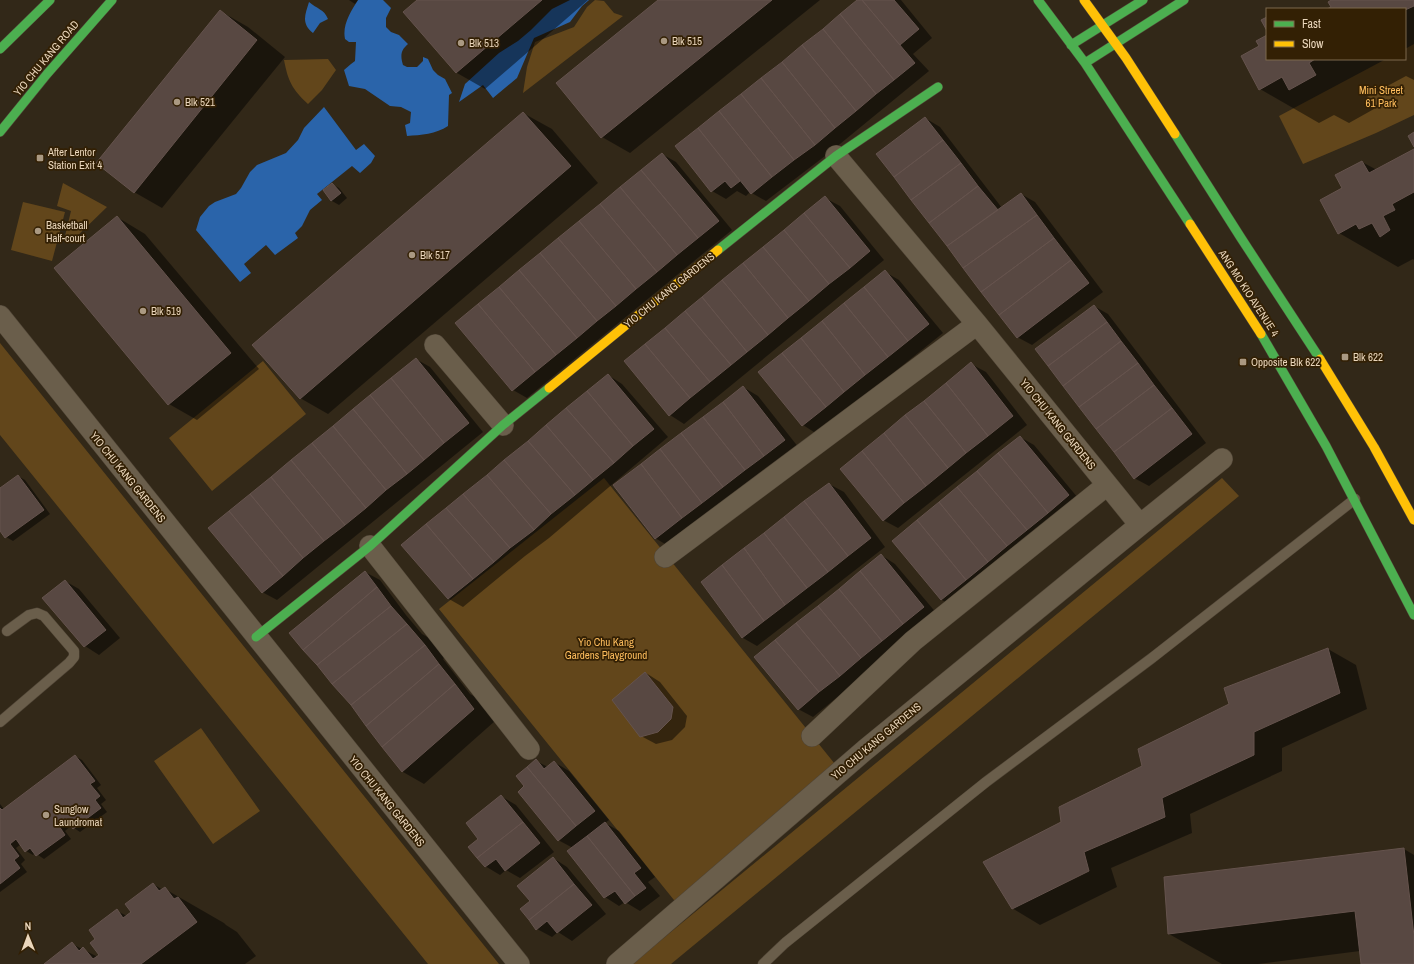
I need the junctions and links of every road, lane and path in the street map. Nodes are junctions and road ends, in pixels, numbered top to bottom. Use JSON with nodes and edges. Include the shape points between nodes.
{"nodes":[{"id":1,"x":50,"y":0,"type":"edge"},
{"id":2,"x":112,"y":0,"type":"edge"},
{"id":3,"x":1038,"y":0,"type":"edge"},
{"id":4,"x":1084,"y":0,"type":"edge"},
{"id":5,"x":1142,"y":0,"type":"edge"},
{"id":6,"x":1184,"y":0,"type":"edge"},
{"id":7,"x":1104,"y":25,"type":"junction"},
{"id":8,"x":1117,"y":44,"type":"junction"},
{"id":9,"x":1071,"y":45,"type":"junction"},
{"id":10,"x":0,"y":49,"type":"edge"},
{"id":11,"x":1085,"y":63,"type":"junction"},
{"id":12,"x":938,"y":88,"type":"dead end"},
{"id":13,"x":0,"y":132,"type":"edge"},
{"id":14,"x":836,"y":156,"type":"junction"},
{"id":15,"x":0,"y":316,"type":"edge"},
{"id":16,"x":977,"y":324,"type":"junction"},
{"id":17,"x":435,"y":345,"type":"dead end"},
{"id":18,"x":503,"y":425,"type":"junction"},
{"id":19,"x":1222,"y":459,"type":"dead end"},
{"id":20,"x":1107,"y":485,"type":"junction"},
{"id":21,"x":1355,"y":499,"type":"junction"},
{"id":22,"x":1414,"y":520,"type":"edge"},
{"id":23,"x":1140,"y":524,"type":"junction"},
{"id":24,"x":370,"y":546,"type":"junction"},
{"id":25,"x":665,"y":557,"type":"dead end"},
{"id":26,"x":1414,"y":615,"type":"edge"},
{"id":27,"x":7,"y":631,"type":"dead end"},
{"id":28,"x":256,"y":637,"type":"junction"},
{"id":29,"x":0,"y":722,"type":"edge"},
{"id":30,"x":812,"y":736,"type":"dead end"},
{"id":31,"x":529,"y":749,"type":"dead end"},
{"id":32,"x":518,"y":964,"type":"edge"},
{"id":33,"x":617,"y":964,"type":"edge"},
{"id":34,"x":763,"y":964,"type":"edge"}],
"edges":[{"from":1,"to":10,"type":"main road"},
{"from":2,"to":13,"type":"main road","name":"YIO CHU KANG ROAD"},
{"from":3,"to":9,"type":"main road","name":"ANG MO KIO AVENUE 4"},
{"from":4,"to":7,"type":"main road","name":"ANG MO KIO AVENUE 4"},
{"from":5,"to":7,"type":"main road"},
{"from":6,"to":8,"type":"main road"},
{"from":7,"to":8,"type":"main road","name":"ANG MO KIO AVENUE 4"},
{"from":7,"to":9,"type":"main road"},
{"from":8,"to":11,"type":"main road"},
{"from":8,"to":22,"type":"main road","name":"ANG MO KIO AVENUE 4","via":[[1343,395]]},
{"from":9,"to":11,"type":"main road","name":"ANG MO KIO AVENUE 4"},
{"from":11,"to":21,"type":"main road","name":"ANG MO KIO AVENUE 4","via":[[1269,347]]},
{"from":12,"to":14,"type":"main road","name":"YIO CHU KANG GARDENS"},
{"from":14,"to":16,"type":"street","name":"YIO CHU KANG GARDENS"},
{"from":14,"to":18,"type":"main road","name":"YIO CHU KANG GARDENS"},
{"from":15,"to":28,"type":"street","name":"YIO CHU KANG GARDENS"},
{"from":16,"to":20,"type":"street","name":"YIO CHU KANG GARDENS"},
{"from":16,"to":25,"type":"street"},
{"from":17,"to":18,"type":"street"},
{"from":18,"to":24,"type":"main road","name":"YIO CHU KANG GARDENS"},
{"from":19,"to":23,"type":"street","name":"YIO CHU KANG GARDENS"},
{"from":20,"to":23,"type":"street","name":"YIO CHU KANG GARDENS"},
{"from":20,"to":30,"type":"street","via":[[914,641]]},
{"from":21,"to":26,"type":"main road","name":"ANG MO KIO AVENUE 4"},
{"from":21,"to":34,"type":"lane","via":[[1152,658],[986,782]]},
{"from":23,"to":33,"type":"street","name":"YIO CHU KANG GARDENS","via":[[865,750]]},
{"from":24,"to":28,"type":"main road","name":"YIO CHU KANG GARDENS"},
{"from":24,"to":31,"type":"street"},
{"from":27,"to":29,"type":"lane","via":[[37,612],[44,616],[74,651],[74,658]]},
{"from":28,"to":32,"type":"street","name":"YIO CHU KANG GARDENS"}]}
